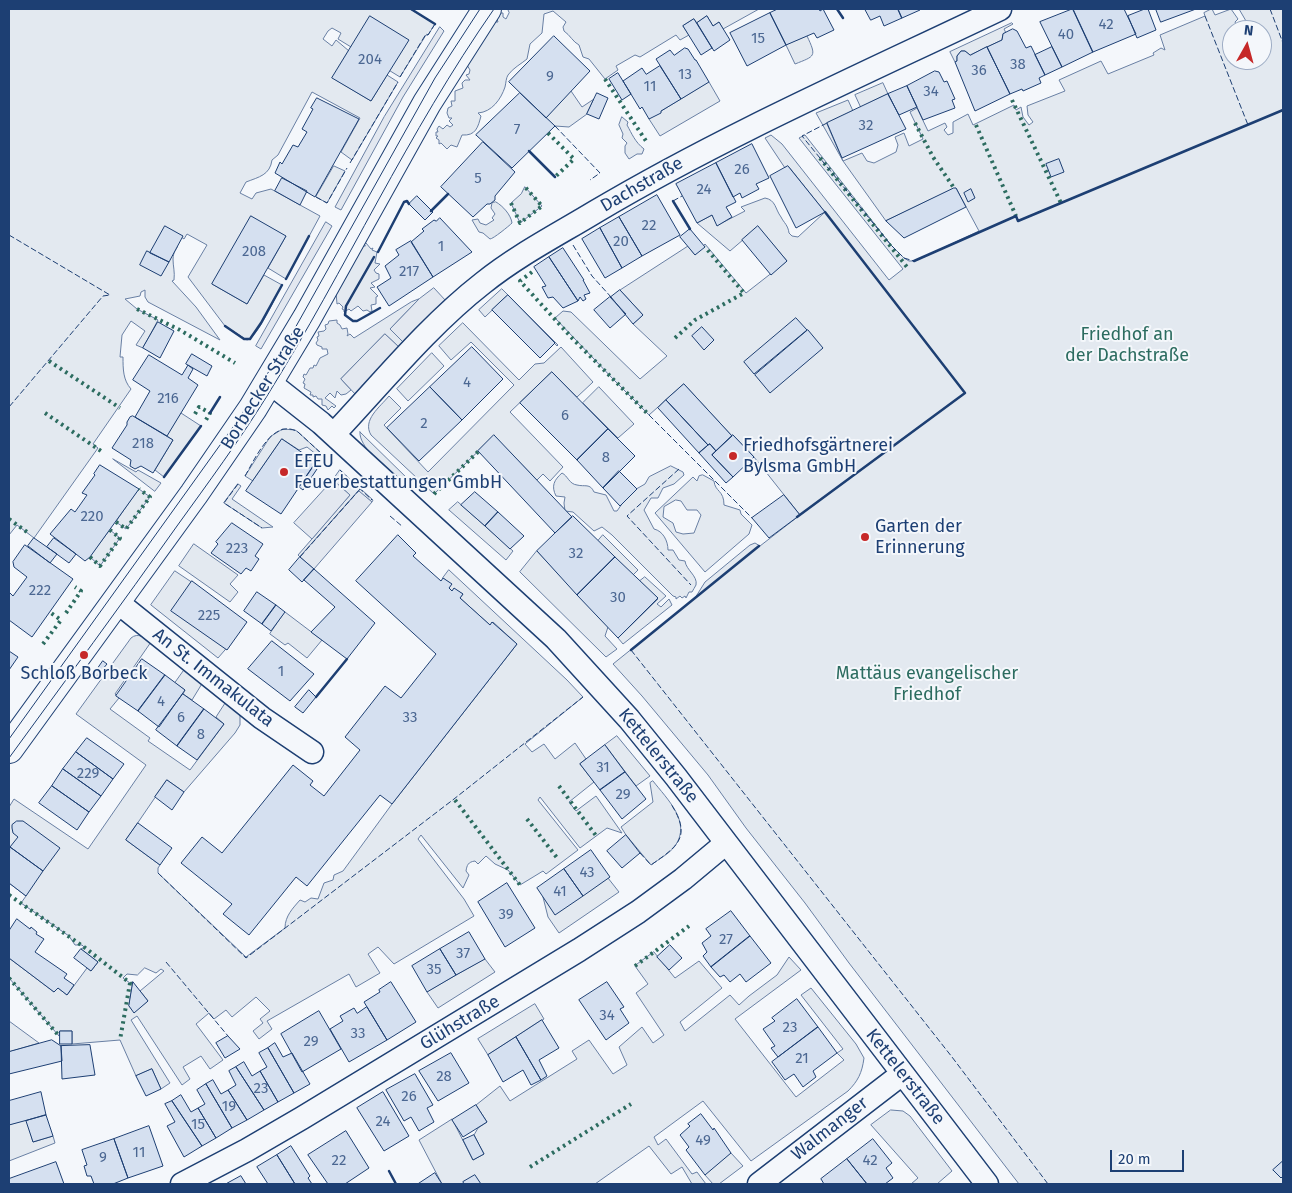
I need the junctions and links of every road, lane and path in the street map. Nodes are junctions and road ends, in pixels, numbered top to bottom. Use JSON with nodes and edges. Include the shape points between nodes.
{"nodes":[{"id":1,"x":487,"y":9,"type":"edge"},
{"id":2,"x":1000,"y":9,"type":"edge"},
{"id":3,"x":269,"y":382,"type":"junction"},
{"id":4,"x":334,"y":434,"type":"junction"},
{"id":5,"x":116,"y":601,"type":"junction"},
{"id":6,"x":9,"y":749,"type":"edge"},
{"id":7,"x":312,"y":752,"type":"dead end"},
{"id":8,"x":726,"y":844,"type":"junction"},
{"id":9,"x":902,"y":1074,"type":"junction"},
{"id":10,"x":182,"y":1184,"type":"edge"},
{"id":11,"x":758,"y":1184,"type":"edge"},
{"id":12,"x":987,"y":1184,"type":"edge"}],
"edges":[{"from":1,"to":3,"type":"street","name":"Borbecker Straße","via":[[410,132]]},
{"from":2,"to":4,"type":"street","name":"Dachstraße","via":[[713,146],[524,253],[482,283],[437,324]]},
{"from":3,"to":4,"type":"street","name":"Kettelerstraße"},
{"from":3,"to":5,"type":"street","name":"Borbecker Straße"},
{"from":4,"to":8,"type":"street","name":"Kettelerstraße","via":[[556,639],[629,719]]},
{"from":5,"to":6,"type":"street","name":"Borbecker Straße"},
{"from":5,"to":7,"type":"street","name":"An St. Immakulata","via":[[262,718]]},
{"from":8,"to":9,"type":"street","name":"Kettelerstraße"},
{"from":8,"to":10,"type":"street","name":"Glühstraße","via":[[638,912],[579,950],[248,1150]]},
{"from":9,"to":11,"type":"street","name":"Walmanger"},
{"from":9,"to":12,"type":"street","name":"Kettelerstraße"}]}
